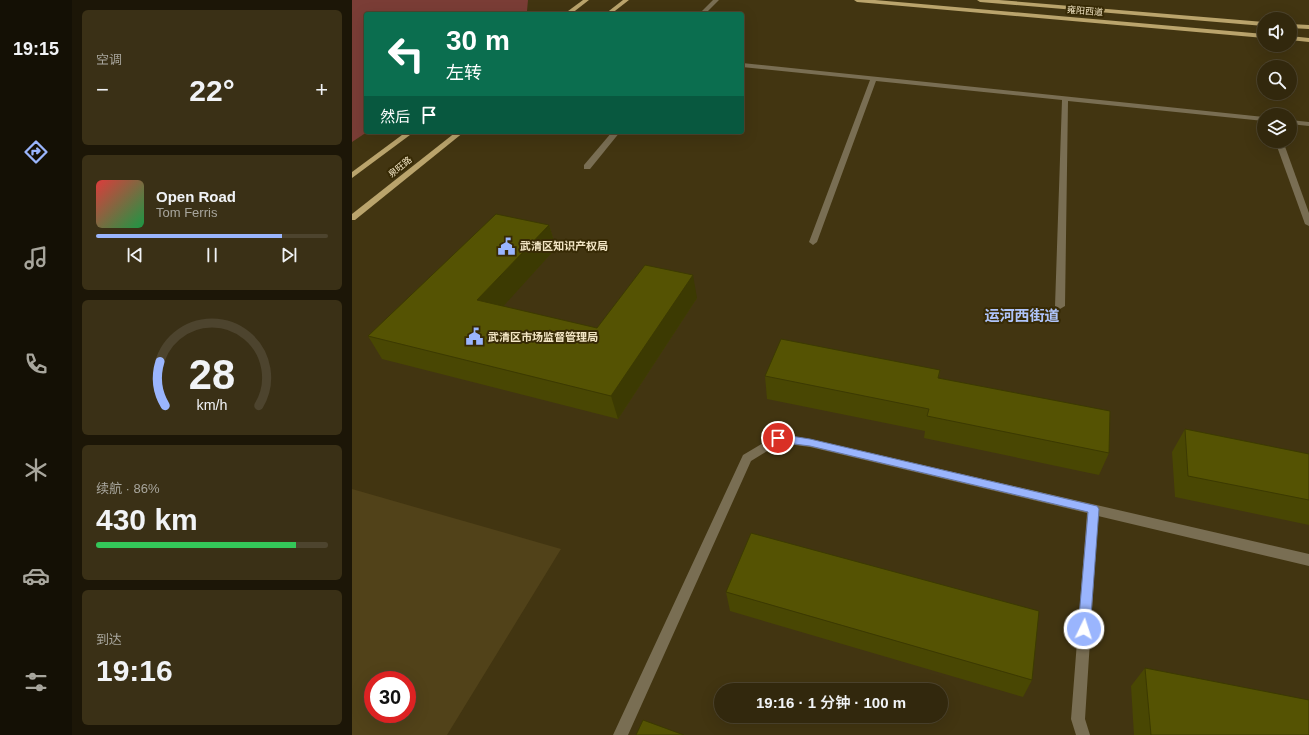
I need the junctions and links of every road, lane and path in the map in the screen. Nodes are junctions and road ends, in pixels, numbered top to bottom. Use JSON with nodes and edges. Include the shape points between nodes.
{"nodes":[{"id":1,"x":586,"y":0,"type":"edge"},
{"id":2,"x":626,"y":0,"type":"edge"},
{"id":3,"x":716,"y":0,"type":"edge"},
{"id":4,"x":857,"y":0,"type":"edge"},
{"id":5,"x":980,"y":0,"type":"edge"},
{"id":6,"x":570,"y":12,"type":"edge"},
{"id":7,"x":611,"y":12,"type":"edge"},
{"id":8,"x":704,"y":12,"type":"edge"},
{"id":9,"x":1257,"y":23,"type":"edge"},
{"id":10,"x":1297,"y":26,"type":"edge"},
{"id":11,"x":1309,"y":27,"type":"edge"},
{"id":12,"x":1257,"y":35,"type":"edge"},
{"id":13,"x":1297,"y":39,"type":"edge"},
{"id":14,"x":1309,"y":40,"type":"edge"},
{"id":15,"x":744,"y":65,"type":"edge"},
{"id":16,"x":874,"y":78,"type":"junction"},
{"id":17,"x":1065,"y":98,"type":"junction"},
{"id":18,"x":1257,"y":118,"type":"edge"},
{"id":19,"x":1297,"y":123,"type":"edge"},
{"id":20,"x":1309,"y":124,"type":"edge"},
{"id":21,"x":407,"y":134,"type":"edge"},
{"id":22,"x":457,"y":134,"type":"edge"},
{"id":23,"x":614,"y":134,"type":"edge"},
{"id":24,"x":1282,"y":148,"type":"edge"},
{"id":25,"x":587,"y":167,"type":"dead end"},
{"id":26,"x":352,"y":176,"type":"edge"},
{"id":27,"x":352,"y":218,"type":"edge"},
{"id":28,"x":1309,"y":224,"type":"edge"},
{"id":29,"x":813,"y":242,"type":"dead end"},
{"id":30,"x":1060,"y":306,"type":"dead end"},
{"id":31,"x":1093,"y":509,"type":"junction"},
{"id":32,"x":1309,"y":560,"type":"edge"},
{"id":33,"x":620,"y":735,"type":"edge"},
{"id":34,"x":1083,"y":735,"type":"edge"}],
"edges":[{"from":1,"to":6,"type":"main road"},
{"from":2,"to":7,"type":"main road"},
{"from":3,"to":8,"type":"street"},
{"from":4,"to":12,"type":"main road","name":"雍阳西道"},
{"from":5,"to":9,"type":"main road","name":"雍阳西道"},
{"from":10,"to":11,"type":"main road"},
{"from":13,"to":14,"type":"main road"},
{"from":15,"to":16,"type":"street"},
{"from":16,"to":17,"type":"street"},
{"from":16,"to":29,"type":"street"},
{"from":17,"to":18,"type":"street"},
{"from":17,"to":30,"type":"street"},
{"from":19,"to":20,"type":"street"},
{"from":21,"to":26,"type":"main road","name":"泉旺路"},
{"from":22,"to":27,"type":"main road","name":"泉旺路"},
{"from":23,"to":25,"type":"street"},
{"from":24,"to":28,"type":"street"},
{"from":31,"to":32,"type":"street"},
{"from":31,"to":33,"type":"street","via":[[810,442],[778,438],[747,458]]},
{"from":31,"to":34,"type":"street","via":[[1078,719]]}]}
